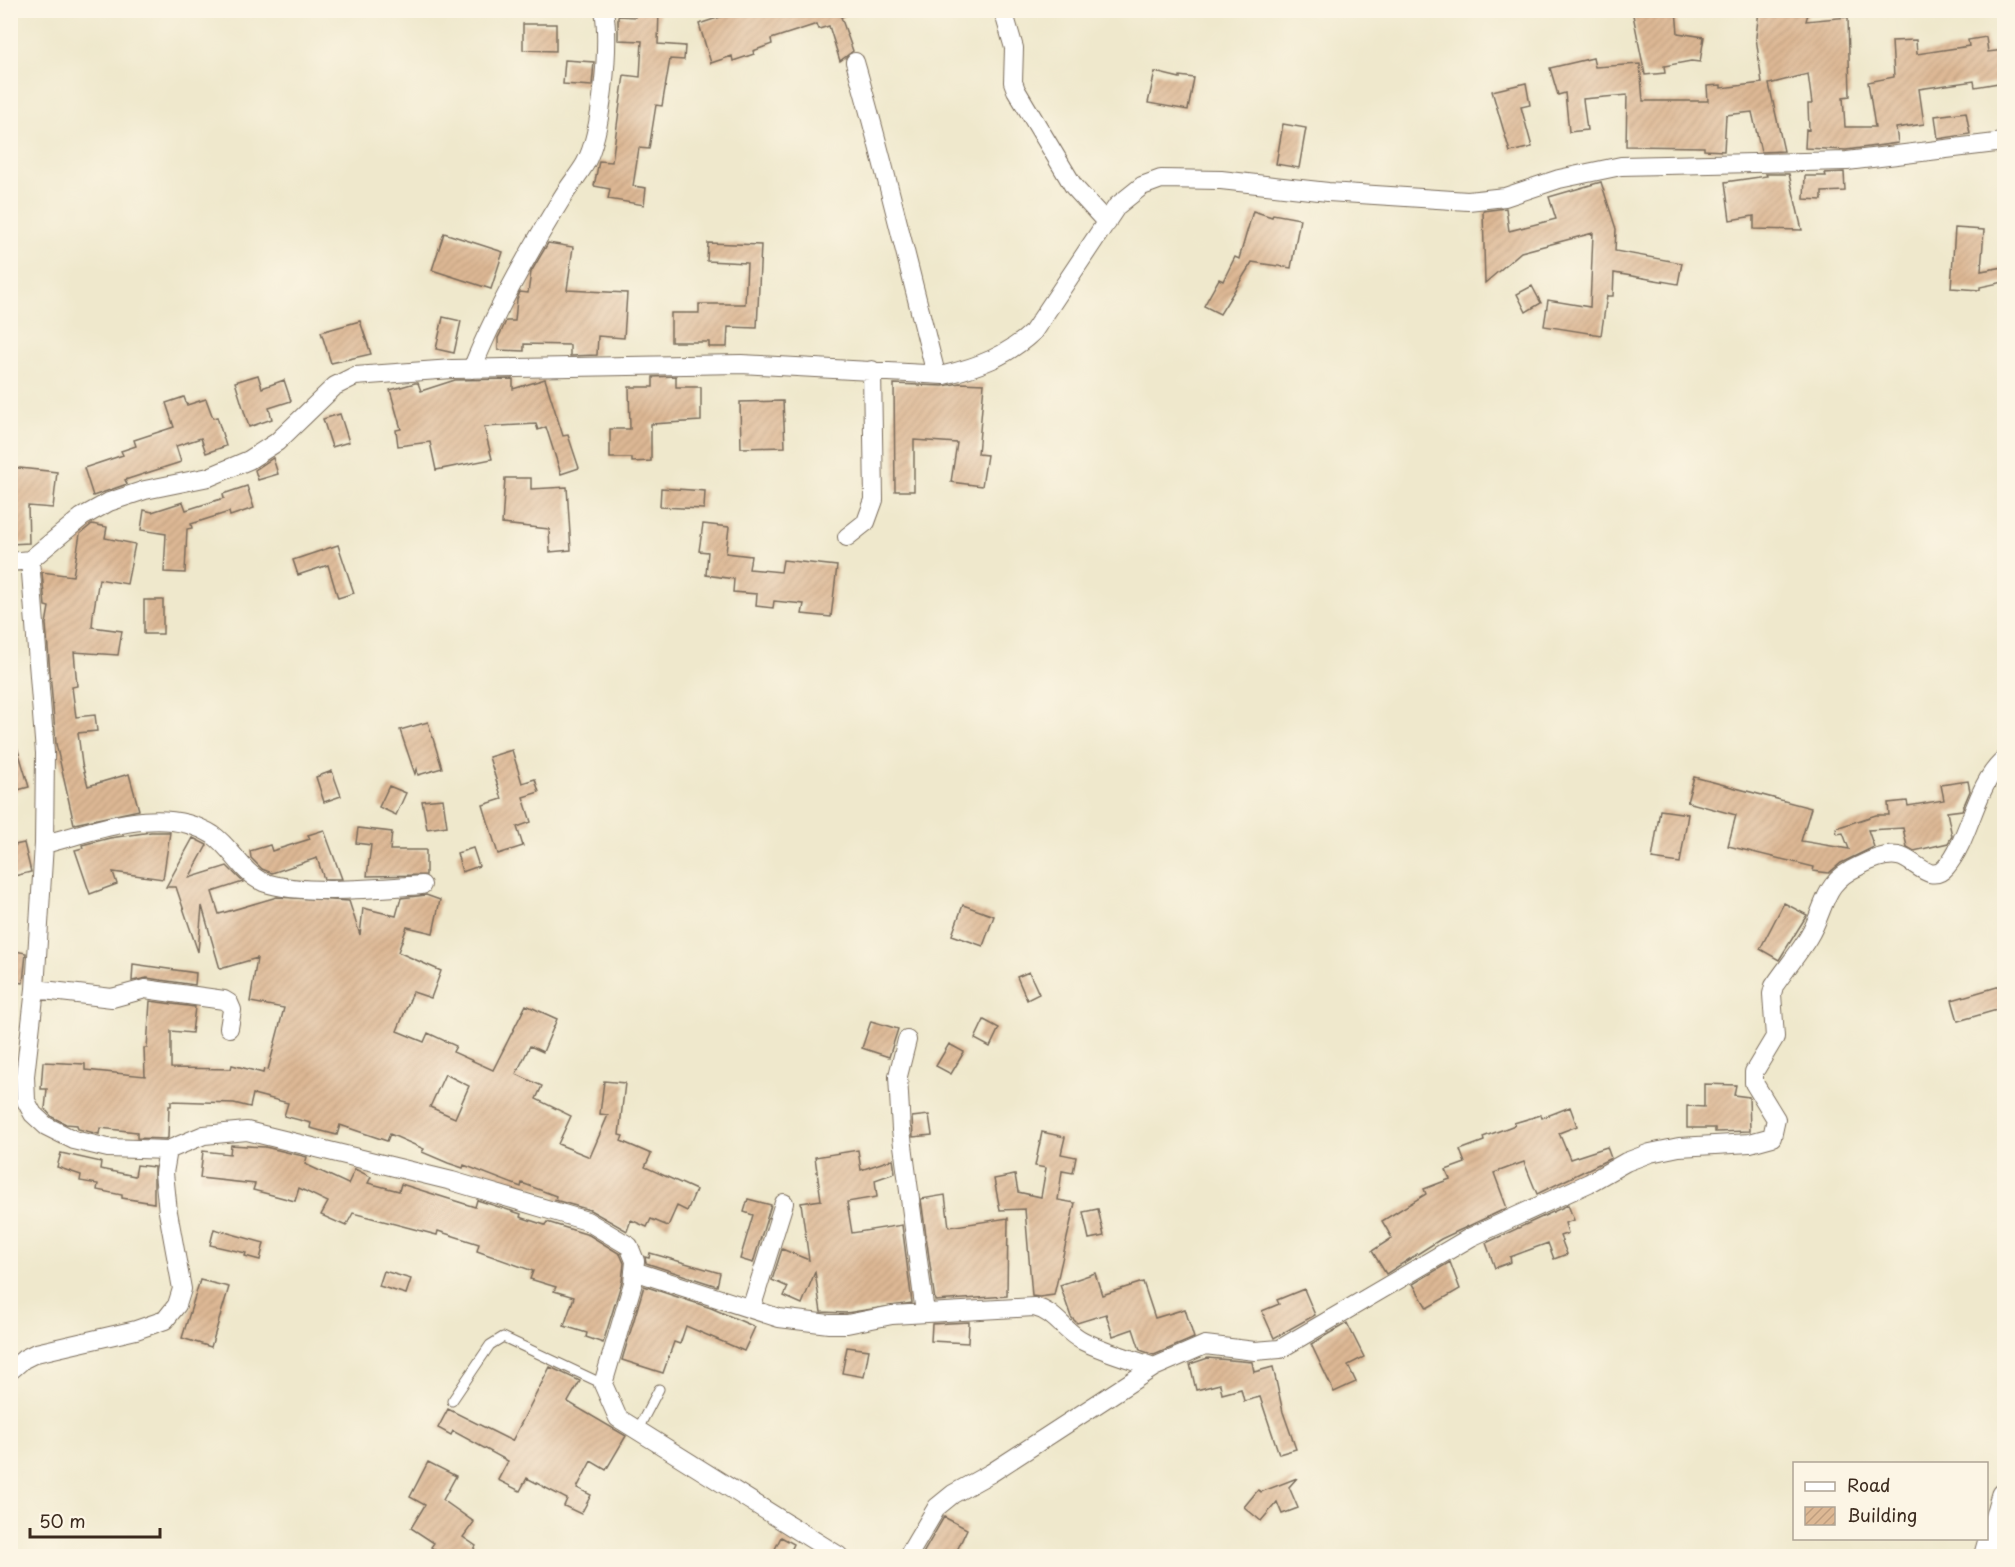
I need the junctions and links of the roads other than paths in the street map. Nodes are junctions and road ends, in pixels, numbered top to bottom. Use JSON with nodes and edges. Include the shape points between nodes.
{"nodes":[{"id":1,"x":604,"y":10,"type":"edge"},
{"id":2,"x":1003,"y":10,"type":"edge"},
{"id":3,"x":855,"y":62,"type":"dead end"},
{"id":4,"x":2004,"y":142,"type":"edge"},
{"id":5,"x":1107,"y":223,"type":"junction"},
{"id":6,"x":472,"y":369,"type":"junction"},
{"id":7,"x":872,"y":370,"type":"junction"},
{"id":8,"x":936,"y":374,"type":"junction"},
{"id":9,"x":847,"y":537,"type":"dead end"},
{"id":10,"x":30,"y":560,"type":"junction"},
{"id":11,"x":10,"y":562,"type":"edge"},
{"id":12,"x":2004,"y":760,"type":"edge"},
{"id":13,"x":44,"y":844,"type":"junction"},
{"id":14,"x":422,"y":885,"type":"dead end"},
{"id":15,"x":35,"y":988,"type":"junction"},
{"id":16,"x":229,"y":1028,"type":"dead end"},
{"id":17,"x":907,"y":1040,"type":"dead end"},
{"id":18,"x":168,"y":1150,"type":"junction"},
{"id":19,"x":784,"y":1203,"type":"dead end"},
{"id":20,"x":634,"y":1271,"type":"junction"},
{"id":21,"x":752,"y":1309,"type":"junction"},
{"id":22,"x":926,"y":1313,"type":"junction"},
{"id":23,"x":1154,"y":1367,"type":"junction"},
{"id":24,"x":10,"y":1371,"type":"edge"},
{"id":25,"x":603,"y":1384,"type":"junction"},
{"id":26,"x":659,"y":1389,"type":"dead end"},
{"id":27,"x":452,"y":1401,"type":"dead end"},
{"id":28,"x":641,"y":1424,"type":"junction"},
{"id":29,"x":2004,"y":1496,"type":"edge"},
{"id":30,"x":839,"y":1557,"type":"edge"},
{"id":31,"x":908,"y":1557,"type":"edge"},
{"id":32,"x":1987,"y":1557,"type":"edge"}],
"edges":[{"from":1,"to":6,"type":"street","via":[[606,48],[597,131],[586,163],[507,290]]},
{"from":2,"to":5,"type":"street","via":[[1014,48],[1016,90],[1074,187]]},
{"from":3,"to":8,"type":"street","via":[[886,169]]},
{"from":4,"to":5,"type":"street","via":[[1847,161],[1620,166],[1505,196],[1468,201],[1221,180],[1161,179],[1142,186],[1117,206]]},
{"from":5,"to":8,"type":"street","via":[[1033,332],[1018,346],[974,368]]},
{"from":6,"to":7,"type":"street","via":[[741,364]]},
{"from":6,"to":10,"type":"street","via":[[345,379],[277,442],[249,459],[209,477],[109,502],[82,517]]},
{"from":7,"to":8,"type":"street"},
{"from":7,"to":9,"type":"street","via":[[874,500],[866,522]]},
{"from":10,"to":11,"type":"street"},
{"from":10,"to":13,"type":"street","via":[[45,753]]},
{"from":12,"to":23,"type":"street","via":[[1988,778],[1946,868],[1928,873],[1900,856],[1881,856],[1845,873],[1828,889],[1809,936],[1774,986],[1775,1037],[1754,1072],[1754,1083],[1776,1119],[1772,1137],[1750,1143],[1696,1144],[1650,1153],[1471,1237],[1280,1349],[1256,1351],[1205,1344]]},
{"from":13,"to":14,"type":"street","via":[[139,821],[174,821],[191,824],[214,836],[261,881],[290,887],[347,889]]},
{"from":13,"to":15,"type":"street"},
{"from":15,"to":16,"type":"street","via":[[112,998],[145,989],[224,1000],[232,1010]]},
{"from":15,"to":18,"type":"street","via":[[25,1076],[26,1101],[33,1114],[46,1126],[74,1140],[108,1148]]},
{"from":17,"to":22,"type":"street","via":[[898,1076],[901,1130]]},
{"from":18,"to":20,"type":"street","via":[[204,1135],[247,1131],[419,1173],[587,1221],[628,1246],[634,1254]]},
{"from":18,"to":24,"type":"street","via":[[164,1173],[182,1289],[177,1305],[165,1320],[36,1353]]},
{"from":19,"to":21,"type":"street"},
{"from":20,"to":21,"type":"street"},
{"from":20,"to":25,"type":"street"},
{"from":21,"to":22,"type":"street","via":[[779,1318],[830,1324]]},
{"from":22,"to":23,"type":"street","via":[[1034,1307],[1046,1310],[1085,1342]]},
{"from":23,"to":31,"type":"street","via":[[952,1494],[937,1507]]},
{"from":25,"to":27,"type":"lane","via":[[503,1336],[490,1345]]},
{"from":25,"to":28,"type":"street","via":[[618,1418]]},
{"from":26,"to":28,"type":"lane"},
{"from":28,"to":30,"type":"street"},
{"from":29,"to":32,"type":"street"}]}
